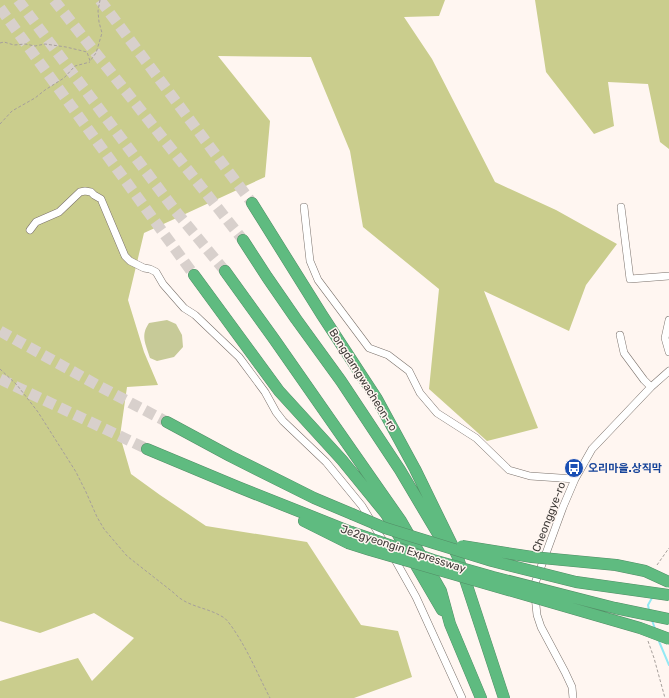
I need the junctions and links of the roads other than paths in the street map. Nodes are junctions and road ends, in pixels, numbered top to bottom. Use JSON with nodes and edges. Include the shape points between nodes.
{"nodes":[{"id":1,"x":252,"y":203,"type":"tunnel mouth"},
{"id":2,"x":304,"y":207,"type":"dead end"},
{"id":3,"x":620,"y":207,"type":"dead end"},
{"id":4,"x":30,"y":230,"type":"dead end"},
{"id":5,"x":243,"y":240,"type":"tunnel mouth"},
{"id":6,"x":225,"y":271,"type":"tunnel mouth"},
{"id":7,"x":194,"y":275,"type":"tunnel mouth"},
{"id":8,"x":669,"y":276,"type":"edge"},
{"id":9,"x":669,"y":320,"type":"edge"},
{"id":10,"x":620,"y":336,"type":"dead end"},
{"id":11,"x":669,"y":352,"type":"edge"},
{"id":12,"x":669,"y":371,"type":"edge"},
{"id":13,"x":651,"y":387,"type":"junction"},
{"id":14,"x":167,"y":422,"type":"tunnel mouth"},
{"id":15,"x":147,"y":449,"type":"tunnel mouth"},
{"id":16,"x":575,"y":479,"type":"junction"},
{"id":17,"x":352,"y":514,"type":"junction"},
{"id":18,"x":350,"y":538,"type":"junction"},
{"id":19,"x":669,"y":582,"type":"edge"},
{"id":20,"x":669,"y":595,"type":"edge"},
{"id":21,"x":475,"y":610,"type":"junction"},
{"id":22,"x":669,"y":619,"type":"edge"},
{"id":23,"x":450,"y":624,"type":"junction"},
{"id":24,"x":669,"y":639,"type":"edge"},
{"id":25,"x":462,"y":698,"type":"edge"},
{"id":26,"x":481,"y":698,"type":"edge"},
{"id":27,"x":504,"y":698,"type":"edge"},
{"id":28,"x":573,"y":698,"type":"edge"}],
"edges":[{"from":1,"to":21,"type":"highway","name":"Bongdamgwacheon-ro","via":[[381,406],[415,469],[456,555]]},
{"from":2,"to":16,"type":"street","via":[[310,261],[318,280],[369,348],[388,354],[409,371],[420,393],[437,413],[476,438],[509,470],[530,476]]},
{"from":3,"to":8,"type":"street","via":[[630,279]]},
{"from":4,"to":25,"type":"street","via":[[36,222],[59,212],[80,192],[91,192],[101,199],[125,256],[130,261],[156,272],[184,308],[195,315],[238,357],[283,421],[326,462],[362,506],[402,571]]},
{"from":5,"to":21,"type":"highway","name":"Bongdamgwacheon-ro","via":[[400,470],[438,534]]},
{"from":6,"to":23,"type":"highway","via":[[401,520],[440,591]]},
{"from":7,"to":23,"type":"highway","via":[[279,391],[342,460],[386,514]]},
{"from":9,"to":11,"type":"street","via":[[666,338]]},
{"from":10,"to":13,"type":"street","via":[[624,353]]},
{"from":12,"to":13,"type":"street","name":"Cheonggye-ro"},
{"from":13,"to":16,"type":"street","name":"Cheonggye-ro","via":[[592,450]]},
{"from":14,"to":17,"type":"highway","name":"Je2gyeongin Expressway","via":[[314,498]]},
{"from":15,"to":18,"type":"highway","name":"Je2gyeongin Expressway"},
{"from":16,"to":28,"type":"street","name":"Cheonggye-ro","via":[[534,586],[541,627],[572,687]]},
{"from":17,"to":19,"type":"highway","bridge":true,"via":[[464,546],[532,557],[616,565],[645,571]]},
{"from":17,"to":20,"type":"highway","name":"Je2gyeongin Expressway","bridge":true,"via":[[385,528],[492,561],[576,582]]},
{"from":18,"to":22,"type":"highway","name":"Je2gyeongin Expressway","bridge":true,"via":[[615,608]]},
{"from":18,"to":24,"type":"highway","bridge":true,"via":[[370,550],[640,628]]},
{"from":21,"to":27,"type":"highway","name":"Bongdamgwacheon-ro"},
{"from":23,"to":26,"type":"highway"}]}
